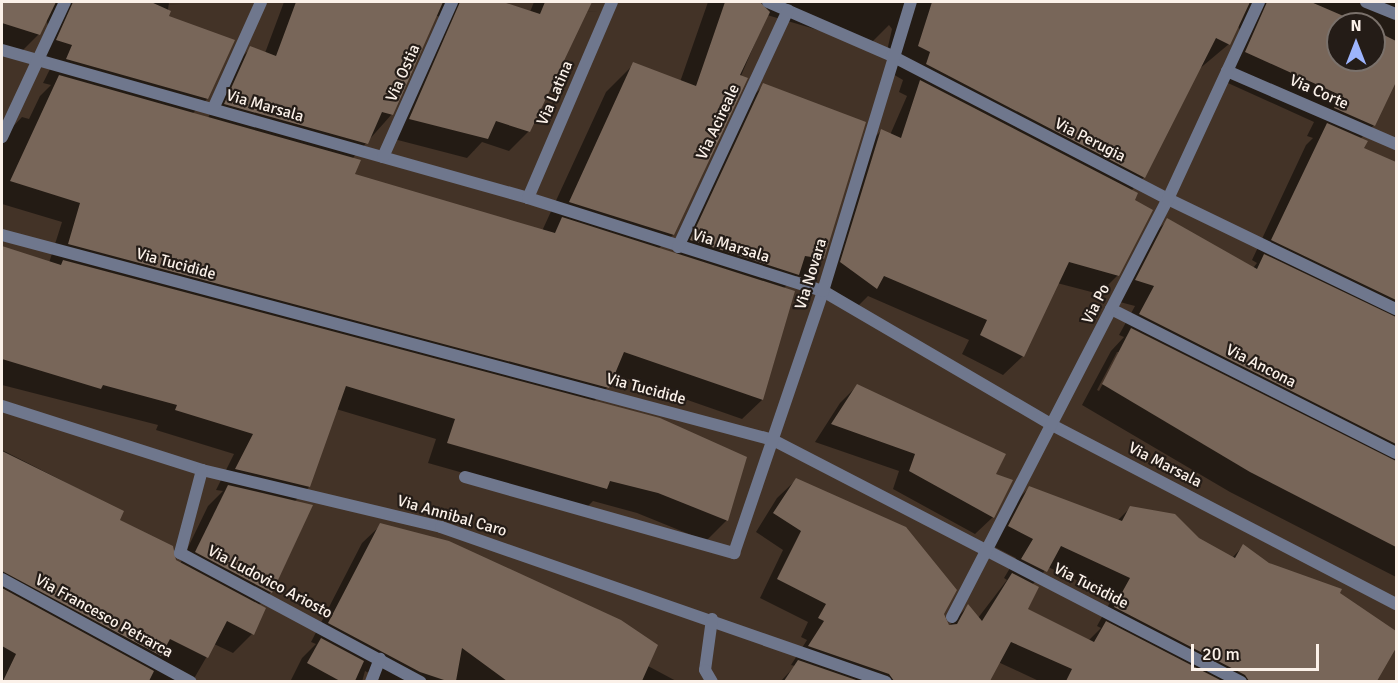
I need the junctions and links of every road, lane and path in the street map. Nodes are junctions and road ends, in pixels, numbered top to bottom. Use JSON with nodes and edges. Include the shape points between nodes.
{"nodes":[{"id":1,"x":65,"y":2,"type":"edge"},
{"id":2,"x":261,"y":2,"type":"edge"},
{"id":3,"x":452,"y":2,"type":"edge"},
{"id":4,"x":612,"y":2,"type":"edge"},
{"id":5,"x":768,"y":2,"type":"edge"},
{"id":6,"x":911,"y":2,"type":"edge"},
{"id":7,"x":1259,"y":2,"type":"edge"},
{"id":8,"x":1366,"y":2,"type":"edge"},
{"id":9,"x":788,"y":10,"type":"junction"},
{"id":10,"x":1396,"y":14,"type":"edge"},
{"id":11,"x":2,"y":50,"type":"edge"},
{"id":12,"x":892,"y":56,"type":"junction"},
{"id":13,"x":38,"y":59,"type":"junction"},
{"id":14,"x":1227,"y":70,"type":"junction"},
{"id":15,"x":213,"y":109,"type":"junction"},
{"id":16,"x":2,"y":137,"type":"edge"},
{"id":17,"x":1396,"y":144,"type":"edge"},
{"id":18,"x":383,"y":157,"type":"junction"},
{"id":19,"x":528,"y":198,"type":"junction"},
{"id":20,"x":1168,"y":199,"type":"junction"},
{"id":21,"x":2,"y":235,"type":"edge"},
{"id":22,"x":678,"y":247,"type":"junction"},
{"id":23,"x":824,"y":291,"type":"junction"},
{"id":24,"x":1111,"y":309,"type":"junction"},
{"id":25,"x":1396,"y":309,"type":"edge"},
{"id":26,"x":2,"y":406,"type":"edge"},
{"id":27,"x":1052,"y":425,"type":"junction"},
{"id":28,"x":773,"y":440,"type":"junction"},
{"id":29,"x":1396,"y":453,"type":"edge"},
{"id":30,"x":202,"y":470,"type":"junction"},
{"id":31,"x":465,"y":477,"type":"dead end"},
{"id":32,"x":986,"y":550,"type":"junction"},
{"id":33,"x":2,"y":579,"type":"edge"},
{"id":34,"x":1396,"y":604,"type":"edge"},
{"id":35,"x":952,"y":616,"type":"dead end"},
{"id":36,"x":712,"y":619,"type":"junction"},
{"id":37,"x":380,"y":659,"type":"junction"},
{"id":38,"x":191,"y":681,"type":"edge"},
{"id":39,"x":371,"y":681,"type":"edge"},
{"id":40,"x":421,"y":681,"type":"edge"},
{"id":41,"x":712,"y":681,"type":"edge"},
{"id":42,"x":886,"y":681,"type":"edge"},
{"id":43,"x":1241,"y":681,"type":"edge"}],
"edges":[{"from":1,"to":13,"type":"street"},
{"from":2,"to":15,"type":"street"},
{"from":3,"to":18,"type":"street","name":"Via Ostia"},
{"from":4,"to":19,"type":"street","name":"Via Latina"},
{"from":5,"to":9,"type":"street","name":"Via Perugia"},
{"from":6,"to":12,"type":"street","name":"Via Novara"},
{"from":7,"to":14,"type":"street","name":"Via Po"},
{"from":8,"to":10,"type":"street"},
{"from":9,"to":12,"type":"street","name":"Via Perugia"},
{"from":9,"to":22,"type":"street","name":"Via Acireale"},
{"from":11,"to":13,"type":"street","name":"Via Marsala"},
{"from":12,"to":20,"type":"street","name":"Via Perugia"},
{"from":12,"to":23,"type":"street","name":"Via Novara"},
{"from":13,"to":15,"type":"street","name":"Via Marsala"},
{"from":13,"to":16,"type":"street"},
{"from":14,"to":17,"type":"street","name":"Via Corte"},
{"from":14,"to":20,"type":"street","name":"Via Po"},
{"from":15,"to":18,"type":"street","name":"Via Marsala"},
{"from":18,"to":19,"type":"street","name":"Via Marsala"},
{"from":19,"to":22,"type":"street","name":"Via Marsala"},
{"from":20,"to":24,"type":"street","name":"Via Po"},
{"from":20,"to":25,"type":"street","name":"Via Perugia"},
{"from":21,"to":28,"type":"street","name":"Via Tucidide"},
{"from":22,"to":23,"type":"street","name":"Via Marsala"},
{"from":23,"to":27,"type":"street","name":"Via Marsala"},
{"from":23,"to":28,"type":"street","name":"Via Novara"},
{"from":24,"to":27,"type":"street","name":"Via Po"},
{"from":24,"to":29,"type":"street","name":"Via Ancona"},
{"from":26,"to":30,"type":"street","name":"Via Annibal Caro"},
{"from":27,"to":32,"type":"street","name":"Via Po"},
{"from":27,"to":34,"type":"street","name":"Via Marsala"},
{"from":28,"to":31,"type":"street","name":"Via Novara","via":[[734,553]]},
{"from":28,"to":32,"type":"street","name":"Via Tucidide"},
{"from":30,"to":36,"type":"street","name":"Via Annibal Caro","via":[[441,527]]},
{"from":30,"to":37,"type":"street","name":"Via Ludovico Ariosto","via":[[180,553]]},
{"from":32,"to":35,"type":"street","name":"Via Po"},
{"from":32,"to":43,"type":"street","name":"Via Tucidide"},
{"from":33,"to":38,"type":"street","name":"Via Francesco Petrarca"},
{"from":36,"to":41,"type":"street","via":[[705,670]]},
{"from":36,"to":42,"type":"street","name":"Via Annibal Caro"},
{"from":37,"to":39,"type":"street"},
{"from":37,"to":40,"type":"street","name":"Via Ludovico Ariosto"}]}
